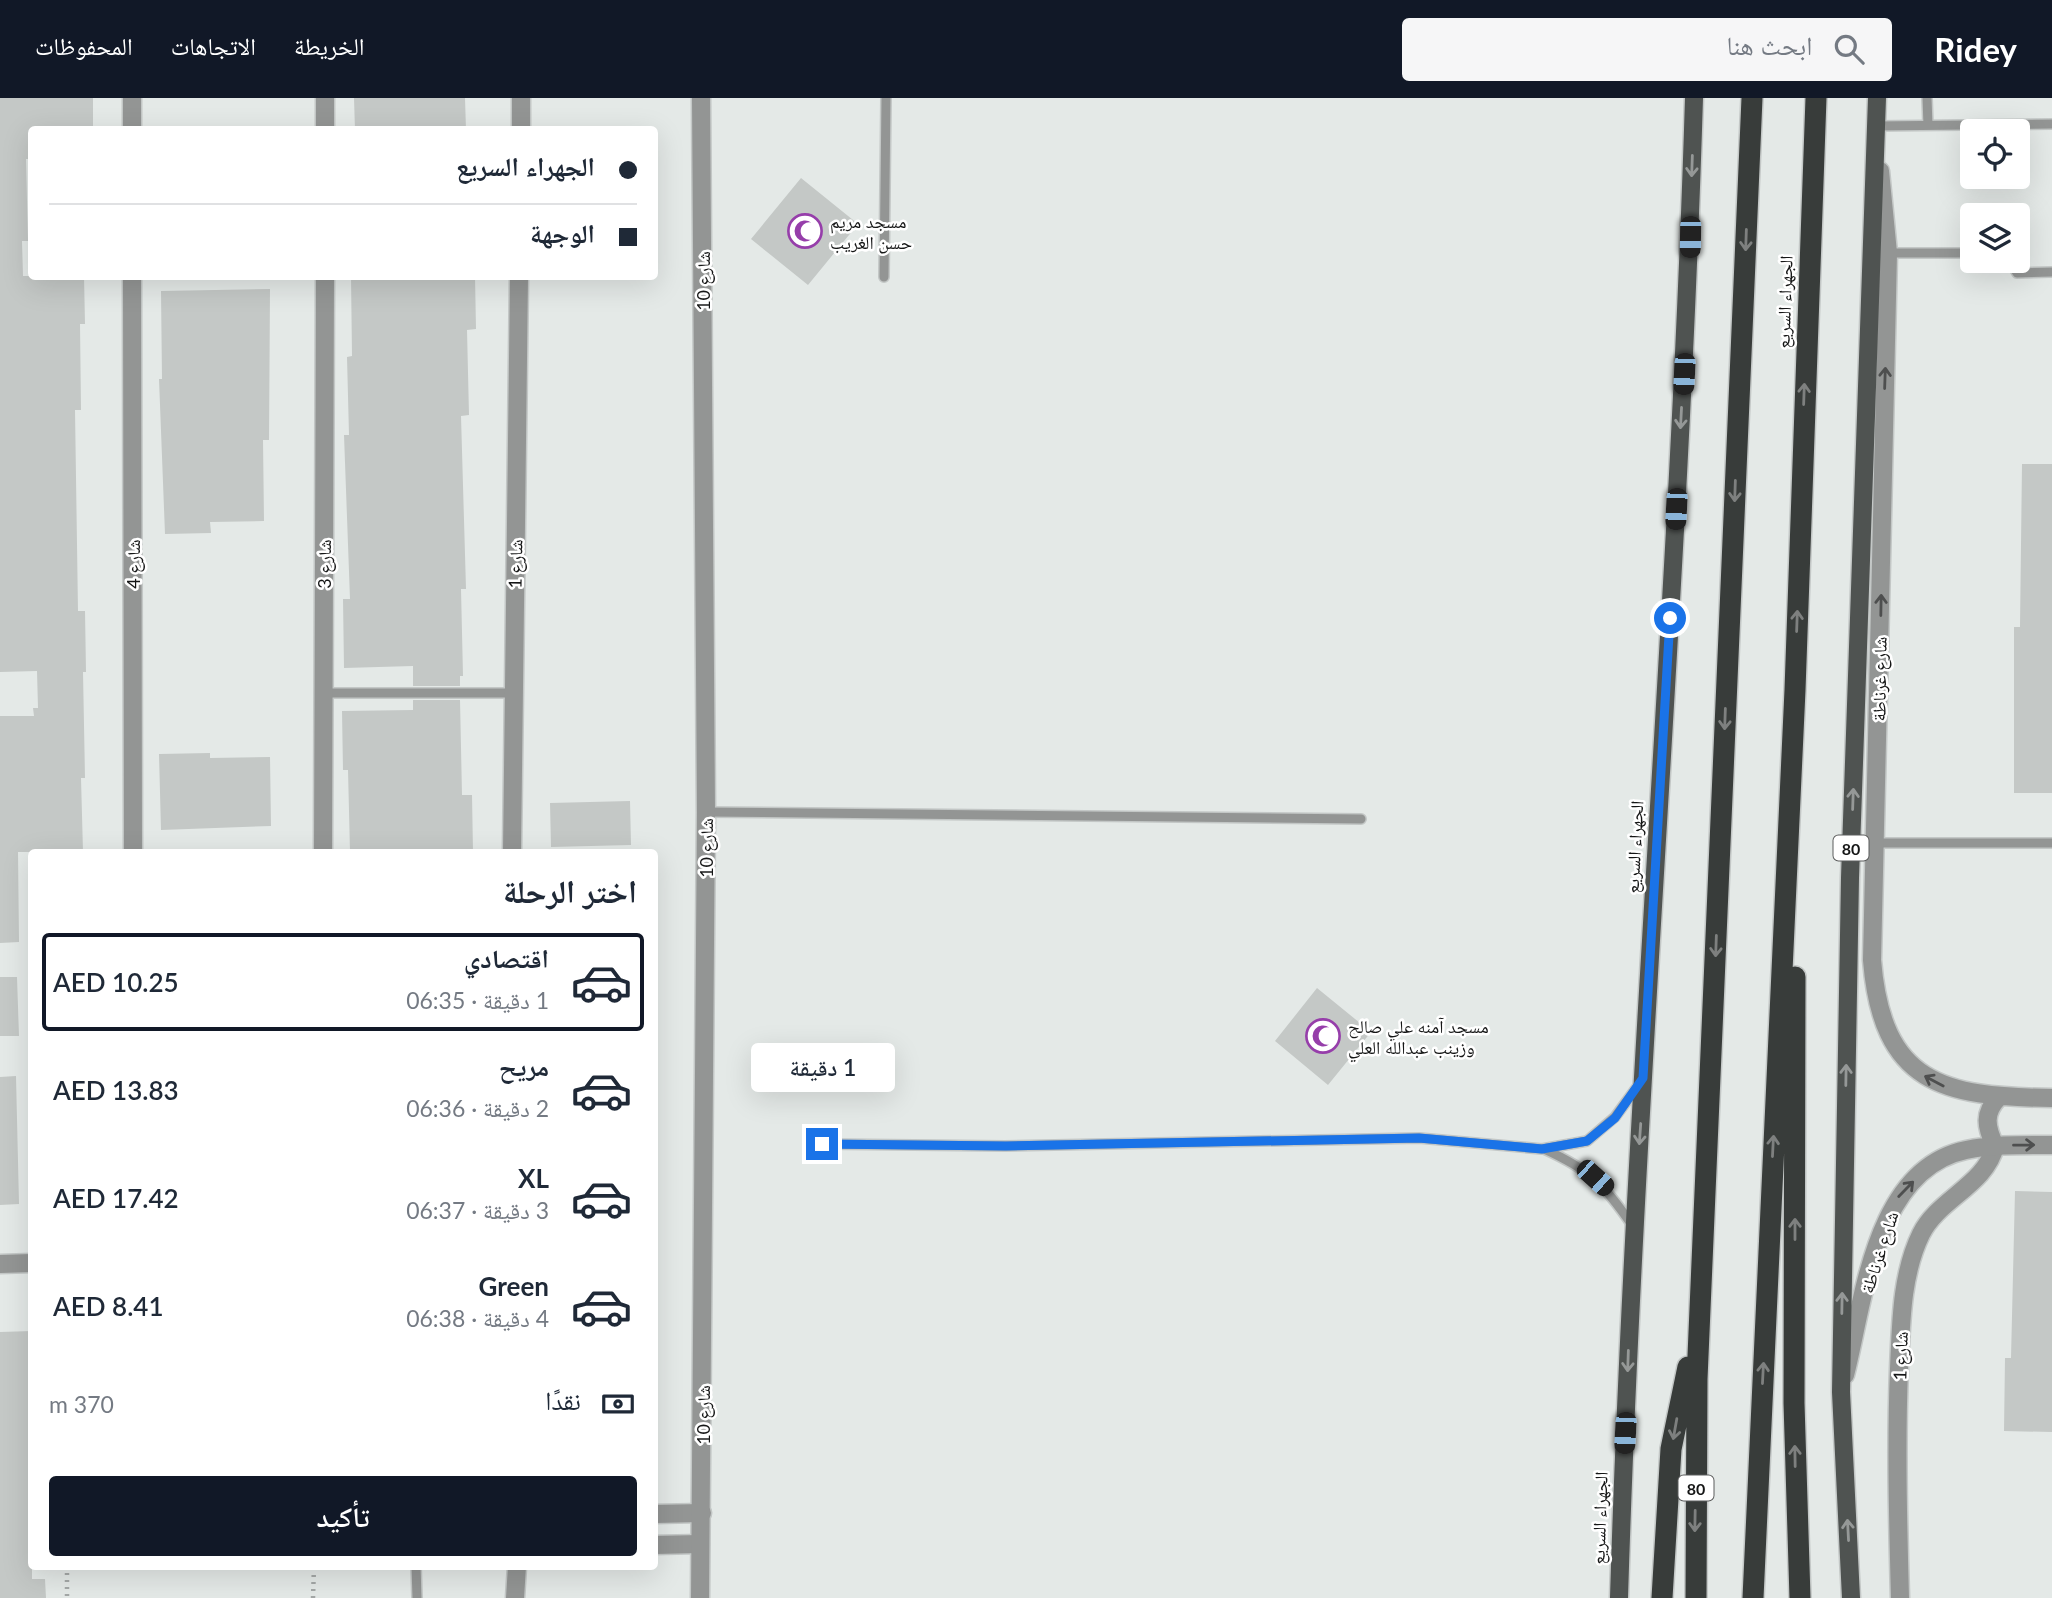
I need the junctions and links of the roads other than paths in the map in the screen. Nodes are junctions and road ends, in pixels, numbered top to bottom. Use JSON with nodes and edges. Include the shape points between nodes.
{"nodes":[{"id":1,"x":132,"y":98,"type":"edge"},
{"id":2,"x":326,"y":98,"type":"edge"},
{"id":3,"x":521,"y":98,"type":"edge"},
{"id":4,"x":701,"y":98,"type":"edge"},
{"id":5,"x":886,"y":98,"type":"edge"},
{"id":6,"x":1694,"y":98,"type":"edge"},
{"id":7,"x":1752,"y":98,"type":"edge"},
{"id":8,"x":1816,"y":98,"type":"edge"},
{"id":9,"x":1829,"y":98,"type":"edge"},
{"id":10,"x":1877,"y":98,"type":"edge"},
{"id":11,"x":1927,"y":98,"type":"edge"},
{"id":12,"x":2052,"y":124,"type":"edge"},
{"id":13,"x":1928,"y":125,"type":"junction"},
{"id":14,"x":132,"y":126,"type":"edge"},
{"id":15,"x":326,"y":126,"type":"edge"},
{"id":16,"x":521,"y":126,"type":"edge"},
{"id":17,"x":1876,"y":131,"type":"junction"},
{"id":18,"x":1812,"y":183,"type":"junction"},
{"id":19,"x":1888,"y":253,"type":"junction"},
{"id":20,"x":1960,"y":254,"type":"edge"},
{"id":21,"x":2052,"y":272,"type":"edge"},
{"id":22,"x":2030,"y":273,"type":"edge"},
{"id":23,"x":884,"y":277,"type":"dead end"},
{"id":24,"x":132,"y":280,"type":"edge"},
{"id":25,"x":325,"y":280,"type":"edge"},
{"id":26,"x":519,"y":280,"type":"edge"},
{"id":27,"x":1795,"y":690,"type":"junction"},
{"id":28,"x":324,"y":693,"type":"junction"},
{"id":29,"x":514,"y":693,"type":"junction"},
{"id":30,"x":706,"y":812,"type":"junction"},
{"id":31,"x":1361,"y":819,"type":"dead end"},
{"id":32,"x":1875,"y":843,"type":"junction"},
{"id":33,"x":2052,"y":843,"type":"edge"},
{"id":34,"x":133,"y":849,"type":"edge"},
{"id":35,"x":323,"y":849,"type":"edge"},
{"id":36,"x":512,"y":849,"type":"edge"},
{"id":37,"x":1643,"y":1078,"type":"junction"},
{"id":38,"x":1999,"y":1097,"type":"junction"},
{"id":39,"x":2052,"y":1098,"type":"edge"},
{"id":40,"x":822,"y":1144,"type":"dead end"},
{"id":41,"x":2052,"y":1145,"type":"edge"},
{"id":42,"x":1996,"y":1146,"type":"junction"},
{"id":43,"x":1542,"y":1149,"type":"junction"},
{"id":44,"x":1633,"y":1227,"type":"junction"},
{"id":45,"x":28,"y":1263,"type":"edge"},
{"id":46,"x":0,"y":1264,"type":"edge"},
{"id":47,"x":1700,"y":1314,"type":"junction"},
{"id":48,"x":1841,"y":1392,"type":"junction"},
{"id":49,"x":702,"y":1513,"type":"junction"},
{"id":50,"x":658,"y":1514,"type":"edge"},
{"id":51,"x":700,"y":1544,"type":"junction"},
{"id":52,"x":658,"y":1545,"type":"edge"},
{"id":53,"x":416,"y":1570,"type":"edge"},
{"id":54,"x":517,"y":1570,"type":"edge"},
{"id":55,"x":416,"y":1598,"type":"edge"},
{"id":56,"x":515,"y":1598,"type":"edge"},
{"id":57,"x":700,"y":1598,"type":"edge"},
{"id":58,"x":1619,"y":1598,"type":"edge"},
{"id":59,"x":1662,"y":1598,"type":"edge"},
{"id":60,"x":1696,"y":1598,"type":"edge"},
{"id":61,"x":1753,"y":1598,"type":"edge"},
{"id":62,"x":1800,"y":1598,"type":"edge"},
{"id":63,"x":1851,"y":1598,"type":"edge"},
{"id":64,"x":1900,"y":1598,"type":"edge"}],
"edges":[{"from":1,"to":14,"type":"street"},
{"from":2,"to":15,"type":"street"},
{"from":3,"to":16,"type":"street"},
{"from":4,"to":30,"type":"street","name":"شارع 10"},
{"from":5,"to":23,"type":"lane"},
{"from":6,"to":37,"type":"main road","name":"الجهراء السريع","one_way":true,"via":[[1688,293]]},
{"from":7,"to":47,"type":"highway","number":"80","one_way":true},
{"from":8,"to":18,"type":"highway","name":"الجهراء السريع"},
{"from":9,"to":18,"type":"highway"},
{"from":10,"to":17,"type":"main road","number":"80"},
{"from":11,"to":13,"type":"lane"},
{"from":12,"to":13,"type":"lane"},
{"from":13,"to":17,"type":"lane"},
{"from":17,"to":19,"type":"street","name":"شارع غرناطة"},
{"from":48,"to":17,"type":"main road","number":"80","one_way":true,"via":[[1850,878]]},
{"from":27,"to":18,"type":"highway","name":"الجهراء السريع","one_way":true},
{"from":19,"to":20,"type":"lane"},
{"from":32,"to":19,"type":"street","name":"شارع غرناطة","one_way":true},
{"from":21,"to":22,"type":"lane"},
{"from":24,"to":34,"type":"street","name":"شارع 4"},
{"from":25,"to":28,"type":"street","name":"شارع 3"},
{"from":26,"to":29,"type":"street","name":"شارع 1"},
{"from":61,"to":27,"type":"highway","name":"الجهراء السريع","one_way":true},
{"from":62,"to":27,"type":"highway","one_way":true,"via":[[1794,1403]]},
{"from":28,"to":29,"type":"lane"},
{"from":28,"to":35,"type":"street","name":"شارع 3"},
{"from":29,"to":36,"type":"street","name":"شارع 1"},
{"from":30,"to":31,"type":"lane"},
{"from":30,"to":49,"type":"street","name":"شارع 10"},
{"from":32,"to":33,"type":"lane"},
{"from":38,"to":32,"type":"street","name":"شارع غرناطة","one_way":true,"via":[[1965,1093],[1923,1075],[1908,1062],[1884,1018],[1875,992],[1872,960]]},
{"from":37,"to":43,"type":"lane","via":[[1615,1118],[1587,1141]]},
{"from":37,"to":44,"type":"main road","name":"الجهراء السريع","one_way":true},
{"from":38,"to":39,"type":"street","name":"شارع غرناطة"},
{"from":38,"to":42,"type":"street","via":[[1987,1117]]},
{"from":40,"to":43,"type":"lane","via":[[1006,1146],[1419,1138]]},
{"from":42,"to":41,"type":"street","name":"شارع غرناطة","one_way":true},
{"from":48,"to":42,"type":"street","name":"شارع غرناطة","one_way":true,"via":[[1873,1260],[1900,1192],[1952,1154]]},
{"from":42,"to":64,"type":"street","name":"شارع 1","via":[[1985,1168],[1922,1232],[1910,1268],[1901,1314],[1898,1399]]},
{"from":43,"to":44,"type":"lane","via":[[1582,1166],[1608,1190]]},
{"from":44,"to":58,"type":"main road","name":"الجهراء السريع","one_way":true},
{"from":45,"to":46,"type":"street"},
{"from":47,"to":59,"type":"highway","one_way":true,"via":[[1671,1449]]},
{"from":47,"to":60,"type":"highway","number":"80","one_way":true},
{"from":63,"to":48,"type":"main road","number":"80","one_way":true},
{"from":49,"to":50,"type":"street"},
{"from":49,"to":51,"type":"street","name":"شارع 10"},
{"from":51,"to":52,"type":"street"},
{"from":51,"to":57,"type":"street","name":"شارع 10"},
{"from":53,"to":55,"type":"lane"},
{"from":54,"to":56,"type":"street"}]}
